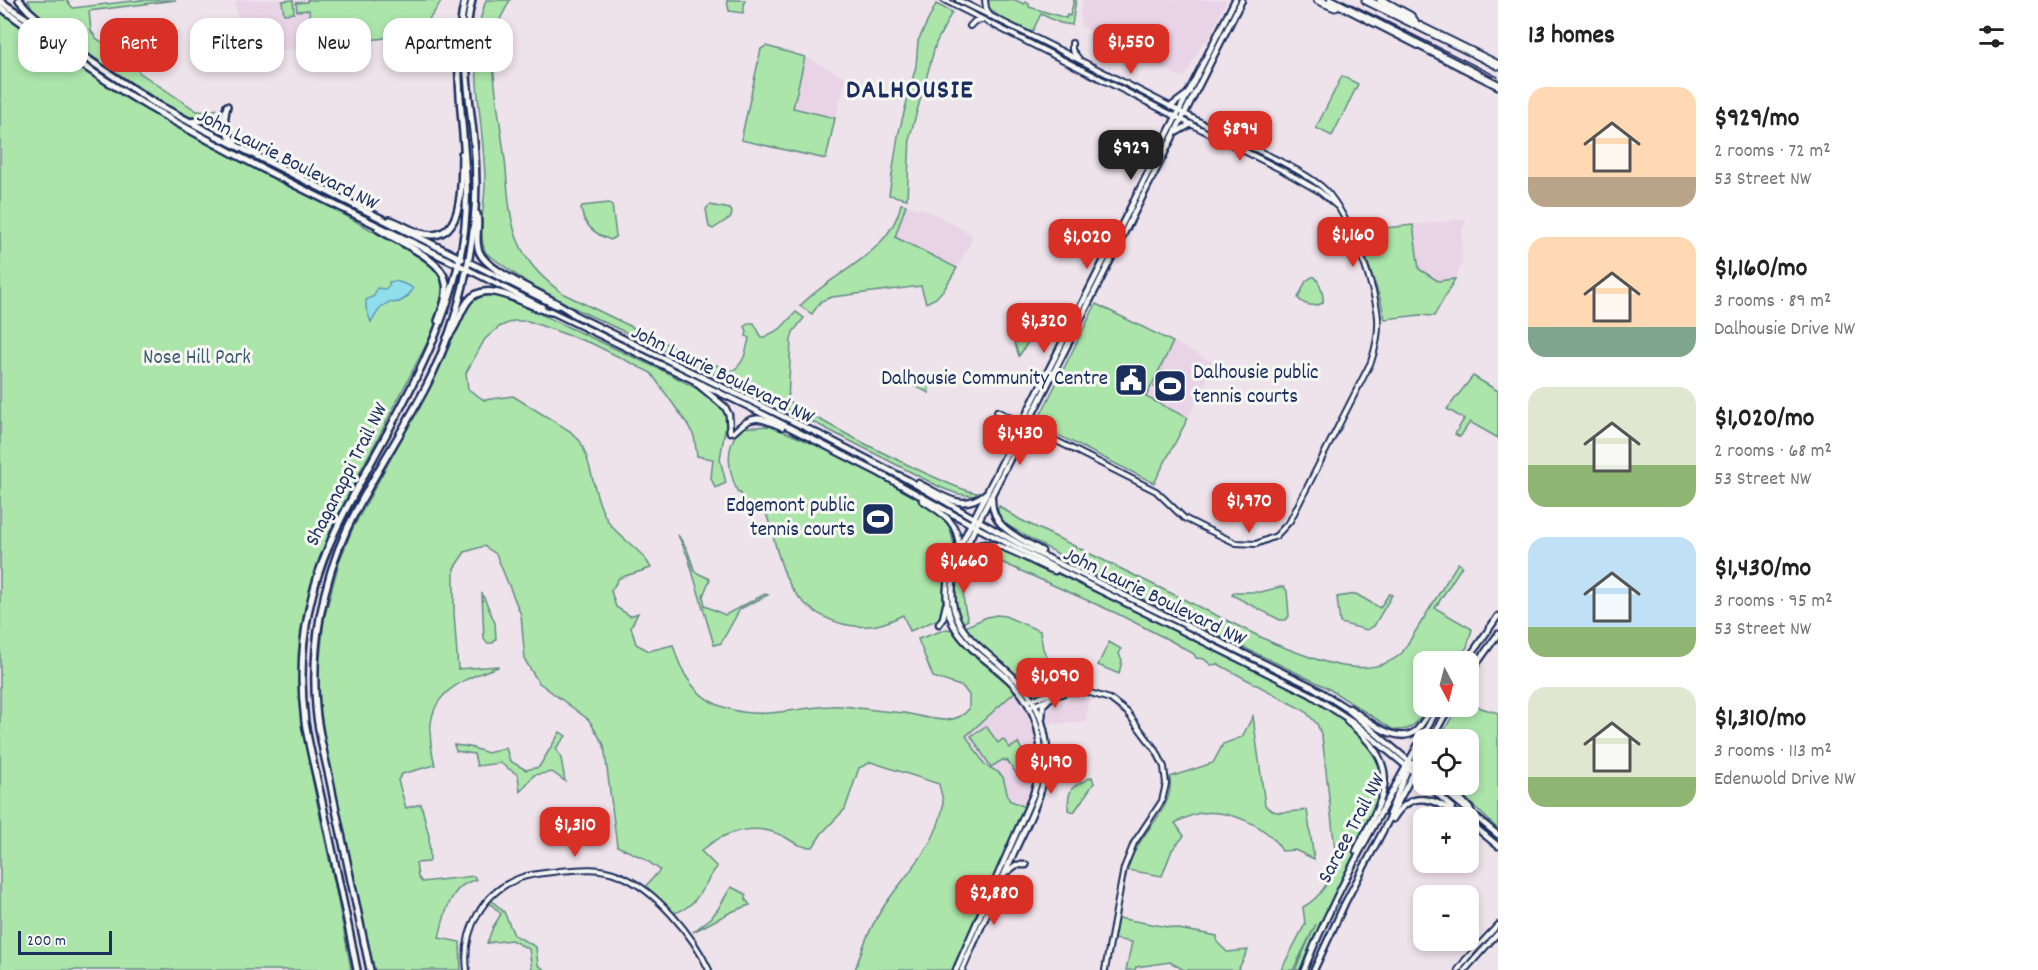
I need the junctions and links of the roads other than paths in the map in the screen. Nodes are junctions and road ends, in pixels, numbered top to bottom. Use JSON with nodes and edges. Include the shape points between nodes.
{"nodes":[{"id":1,"x":19,"y":0,"type":"edge"},
{"id":2,"x":465,"y":0,"type":"edge"},
{"id":3,"x":472,"y":0,"type":"edge"},
{"id":4,"x":944,"y":0,"type":"edge"},
{"id":5,"x":958,"y":0,"type":"edge"},
{"id":6,"x":985,"y":0,"type":"edge"},
{"id":7,"x":1235,"y":0,"type":"edge"},
{"id":8,"x":1242,"y":0,"type":"edge"},
{"id":9,"x":1318,"y":0,"type":"edge"},
{"id":10,"x":1331,"y":0,"type":"edge"},
{"id":11,"x":1366,"y":0,"type":"edge"},
{"id":12,"x":1381,"y":0,"type":"edge"},
{"id":13,"x":4,"y":4,"type":"edge"},
{"id":14,"x":967,"y":12,"type":"junction"},
{"id":15,"x":990,"y":16,"type":"junction"},
{"id":16,"x":25,"y":18,"type":"edge"},
{"id":17,"x":36,"y":18,"type":"edge"},
{"id":18,"x":984,"y":20,"type":"junction"},
{"id":19,"x":1371,"y":21,"type":"junction"},
{"id":20,"x":1418,"y":25,"type":"junction"},
{"id":21,"x":1072,"y":42,"type":"dead end"},
{"id":22,"x":88,"y":59,"type":"edge"},
{"id":23,"x":1082,"y":62,"type":"junction"},
{"id":24,"x":1498,"y":65,"type":"edge"},
{"id":25,"x":1498,"y":85,"type":"edge"},
{"id":26,"x":1190,"y":92,"type":"junction"},
{"id":27,"x":227,"y":106,"type":"dead end"},
{"id":28,"x":1170,"y":106,"type":"junction"},
{"id":29,"x":1183,"y":113,"type":"junction"},
{"id":30,"x":215,"y":118,"type":"dead end"},
{"id":31,"x":1180,"y":118,"type":"junction"},
{"id":32,"x":189,"y":122,"type":"junction"},
{"id":33,"x":1191,"y":124,"type":"junction"},
{"id":34,"x":1175,"y":134,"type":"junction"},
{"id":35,"x":462,"y":137,"type":"junction"},
{"id":36,"x":238,"y":146,"type":"junction"},
{"id":37,"x":1339,"y":208,"type":"junction"},
{"id":38,"x":476,"y":210,"type":"junction"},
{"id":39,"x":354,"y":214,"type":"junction"},
{"id":40,"x":376,"y":216,"type":"junction"},
{"id":41,"x":460,"y":258,"type":"junction"},
{"id":42,"x":469,"y":262,"type":"junction"},
{"id":43,"x":459,"y":265,"type":"junction"},
{"id":44,"x":467,"y":270,"type":"junction"},
{"id":45,"x":552,"y":312,"type":"junction"},
{"id":46,"x":575,"y":315,"type":"junction"},
{"id":47,"x":435,"y":339,"type":"junction"},
{"id":48,"x":446,"y":339,"type":"junction"},
{"id":49,"x":695,"y":381,"type":"junction"},
{"id":50,"x":997,"y":411,"type":"dead end"},
{"id":51,"x":1024,"y":425,"type":"junction"},
{"id":52,"x":790,"y":428,"type":"junction"},
{"id":53,"x":879,"y":473,"type":"junction"},
{"id":54,"x":906,"y":479,"type":"junction"},
{"id":55,"x":990,"y":493,"type":"junction"},
{"id":56,"x":976,"y":520,"type":"junction"},
{"id":57,"x":973,"y":526,"type":"junction"},
{"id":58,"x":959,"y":548,"type":"junction"},
{"id":59,"x":1062,"y":563,"type":"junction"},
{"id":60,"x":956,"y":571,"type":"junction"},
{"id":61,"x":1064,"y":573,"type":"junction"},
{"id":62,"x":947,"y":603,"type":"junction"},
{"id":63,"x":1498,"y":616,"type":"edge"},
{"id":64,"x":939,"y":624,"type":"dead end"},
{"id":65,"x":1498,"y":634,"type":"edge"},
{"id":66,"x":1474,"y":651,"type":"edge"},
{"id":67,"x":1479,"y":661,"type":"edge"},
{"id":68,"x":1065,"y":693,"type":"junction"},
{"id":69,"x":1049,"y":699,"type":"junction"},
{"id":70,"x":1034,"y":701,"type":"junction"},
{"id":71,"x":1027,"y":704,"type":"junction"},
{"id":72,"x":1340,"y":704,"type":"junction"},
{"id":73,"x":1336,"y":710,"type":"junction"},
{"id":74,"x":1426,"y":717,"type":"edge"},
{"id":75,"x":1433,"y":717,"type":"edge"},
{"id":76,"x":1043,"y":724,"type":"junction"},
{"id":77,"x":1428,"y":727,"type":"joint"},
{"id":78,"x":1413,"y":763,"type":"edge"},
{"id":79,"x":1411,"y":767,"type":"junction"},
{"id":80,"x":1439,"y":795,"type":"edge"},
{"id":81,"x":1449,"y":795,"type":"edge"},
{"id":82,"x":1457,"y":795,"type":"edge"},
{"id":83,"x":1448,"y":807,"type":"edge"},
{"id":84,"x":1452,"y":807,"type":"edge"},
{"id":85,"x":1481,"y":821,"type":"junction"},
{"id":86,"x":1479,"y":830,"type":"edge"},
{"id":87,"x":1498,"y":835,"type":"edge"},
{"id":88,"x":1498,"y":846,"type":"edge"},
{"id":89,"x":1026,"y":865,"type":"dead end"},
{"id":90,"x":1351,"y":868,"type":"junction"},
{"id":91,"x":1362,"y":870,"type":"junction"},
{"id":92,"x":1005,"y":873,"type":"junction"},
{"id":93,"x":1498,"y":925,"type":"edge"},
{"id":94,"x":1498,"y":933,"type":"edge"},
{"id":95,"x":357,"y":970,"type":"edge"},
{"id":96,"x":370,"y":970,"type":"edge"},
{"id":97,"x":467,"y":970,"type":"edge"},
{"id":98,"x":709,"y":970,"type":"edge"},
{"id":99,"x":956,"y":970,"type":"edge"},
{"id":100,"x":963,"y":970,"type":"edge"},
{"id":101,"x":1105,"y":970,"type":"edge"},
{"id":102,"x":1304,"y":970,"type":"edge"},
{"id":103,"x":1314,"y":970,"type":"edge"},
{"id":104,"x":1458,"y":970,"type":"edge"},
{"id":105,"x":1465,"y":970,"type":"edge"}],
"edges":[{"from":1,"to":17,"type":"main road"},
{"from":2,"to":35,"type":"main road","name":"Shaganappi Trail NW","via":[[457,61]]},
{"from":3,"to":38,"type":"main road","name":"Shaganappi Trail NW","via":[[466,60]]},
{"from":4,"to":14,"type":"street"},
{"from":5,"to":15,"type":"street"},
{"from":6,"to":15,"type":"street"},
{"from":7,"to":26,"type":"main road"},
{"from":8,"to":29,"type":"main road"},
{"from":9,"to":19,"type":"highway"},
{"from":10,"to":19,"type":"highway"},
{"from":11,"to":20,"type":"highway"},
{"from":12,"to":20,"type":"highway"},
{"from":13,"to":16,"type":"main road","name":"John Laurie Boulevard NW"},
{"from":13,"to":39,"type":"main road","name":"John Laurie Boulevard NW","via":[[95,73],[146,105]]},
{"from":14,"to":18,"type":"street"},
{"from":14,"to":18,"type":"street","via":[[970,26]]},
{"from":15,"to":23,"type":"street"},
{"from":18,"to":31,"type":"street"},
{"from":19,"to":25,"type":"highway"},
{"from":20,"to":24,"type":"highway"},
{"from":21,"to":23,"type":"street","via":[[1072,50]]},
{"from":22,"to":32,"type":"main road","name":"John Laurie Boulevard NW"},
{"from":23,"to":28,"type":"street"},
{"from":26,"to":28,"type":"main road"},
{"from":26,"to":29,"type":"main road"},
{"from":27,"to":36,"type":"main road","via":[[225,128]]},
{"from":28,"to":29,"type":"street"},
{"from":29,"to":31,"type":"main road"},
{"from":29,"to":37,"type":"street","via":[[1302,174],[1322,187]]},
{"from":30,"to":32,"type":"main road"},
{"from":31,"to":33,"type":"street"},
{"from":31,"to":34,"type":"main road"},
{"from":31,"to":51,"type":"main road"},
{"from":32,"to":36,"type":"main road","name":"John Laurie Boulevard NW"},
{"from":33,"to":34,"type":"main road"},
{"from":33,"to":37,"type":"street","via":[[1311,186]]},
{"from":34,"to":51,"type":"main road"},
{"from":35,"to":40,"type":"main road","via":[[459,205],[449,227],[435,234],[419,233]]},
{"from":35,"to":41,"type":"main road","name":"Shaganappi Trail NW","via":[[468,182]]},
{"from":36,"to":40,"type":"main road","name":"John Laurie Boulevard NW"},
{"from":37,"to":51,"type":"street","via":[[1351,230],[1376,301],[1377,339],[1371,362],[1306,492],[1288,524],[1276,536],[1252,544],[1228,540],[1184,518],[1156,491]]},
{"from":38,"to":42,"type":"main road","name":"Shaganappi Trail NW"},
{"from":38,"to":46,"type":"main road","via":[[477,246],[484,260]]},
{"from":39,"to":43,"type":"main road","name":"John Laurie Boulevard NW"},
{"from":39,"to":47,"type":"main road","via":[[428,258],[442,271],[446,291]]},
{"from":40,"to":41,"type":"main road","name":"John Laurie Boulevard NW"},
{"from":41,"to":42,"type":"main road","name":"John Laurie Boulevard NW"},
{"from":41,"to":43,"type":"main road","name":"Shaganappi Trail NW"},
{"from":42,"to":44,"type":"main road","name":"Shaganappi Trail NW"},
{"from":42,"to":46,"type":"main road","name":"John Laurie Boulevard NW"},
{"from":43,"to":44,"type":"main road","name":"John Laurie Boulevard NW"},
{"from":43,"to":47,"type":"main road","name":"Shaganappi Trail NW"},
{"from":44,"to":45,"type":"main road","name":"John Laurie Boulevard NW"},
{"from":44,"to":48,"type":"main road","name":"Shaganappi Trail NW"},
{"from":45,"to":48,"type":"main road","via":[[495,292],[480,292],[467,303]]},
{"from":45,"to":49,"type":"main road","name":"John Laurie Boulevard NW"},
{"from":46,"to":54,"type":"main road","name":"John Laurie Boulevard NW"},
{"from":47,"to":95,"type":"main road","name":"Shaganappi Trail NW","via":[[330,540],[306,624],[302,679],[305,723]]},
{"from":48,"to":96,"type":"main road","name":"Shaganappi Trail NW","via":[[428,384],[348,528],[331,569],[318,631],[316,709]]},
{"from":49,"to":52,"type":"main road","name":"John Laurie Boulevard NW"},
{"from":49,"to":52,"type":"main road","via":[[726,407],[732,432],[758,418]]},
{"from":50,"to":51,"type":"street"},
{"from":51,"to":55,"type":"main road"},
{"from":52,"to":53,"type":"main road","name":"John Laurie Boulevard NW"},
{"from":53,"to":57,"type":"main road","name":"John Laurie Boulevard NW"},
{"from":53,"to":58,"type":"main road","via":[[948,519],[956,528]]},
{"from":54,"to":55,"type":"main road","via":[[960,503]]},
{"from":54,"to":56,"type":"main road","name":"John Laurie Boulevard NW"},
{"from":55,"to":56,"type":"main road"},
{"from":55,"to":59,"type":"main road","via":[[993,514],[1002,527]]},
{"from":56,"to":57,"type":"main road"},
{"from":56,"to":59,"type":"main road","name":"John Laurie Boulevard NW"},
{"from":57,"to":58,"type":"main road"},
{"from":57,"to":60,"type":"main road"},
{"from":57,"to":61,"type":"main road","name":"John Laurie Boulevard NW"},
{"from":58,"to":62,"type":"main road","via":[[949,575]]},
{"from":59,"to":72,"type":"main road","name":"John Laurie Boulevard NW"},
{"from":60,"to":61,"type":"main road","via":[[971,549],[987,544]]},
{"from":60,"to":70,"type":"main road","via":[[953,597],[960,625],[972,642],[1009,672]]},
{"from":61,"to":73,"type":"main road","name":"John Laurie Boulevard NW"},
{"from":62,"to":64,"type":"main road"},
{"from":62,"to":71,"type":"main road","via":[[957,634],[1013,684]]},
{"from":63,"to":66,"type":"main road"},
{"from":65,"to":67,"type":"main road"},
{"from":68,"to":69,"type":"street"},
{"from":68,"to":70,"type":"street"},
{"from":68,"to":101,"type":"street","via":[[1093,693],[1120,706],[1157,752],[1166,776],[1162,801],[1126,860]]},
{"from":69,"to":70,"type":"street"},
{"from":69,"to":76,"type":"main road","via":[[1043,708]]},
{"from":70,"to":71,"type":"street"},
{"from":70,"to":76,"type":"main road"},
{"from":71,"to":99,"type":"main road","via":[[1041,745],[1037,783]]},
{"from":72,"to":74,"type":"main road","via":[[1383,730],[1402,735],[1417,729]]},
{"from":72,"to":79,"type":"main road","name":"John Laurie Boulevard NW"},
{"from":73,"to":79,"type":"main road","name":"John Laurie Boulevard NW"},
{"from":73,"to":90,"type":"main road","via":[[1376,750],[1385,774],[1382,797]]},
{"from":75,"to":77,"type":"main road","name":"Sarcee Trail NW"},
{"from":76,"to":92,"type":"main road","via":[[1047,756],[1043,783]]},
{"from":77,"to":79,"type":"main road","name":"Sarcee Trail NW"},
{"from":78,"to":79,"type":"main road"},
{"from":79,"to":90,"type":"main road","name":"Sarcee Trail NW"},
{"from":79,"to":91,"type":"main road","name":"Sarcee Trail NW"},
{"from":80,"to":84,"type":"main road"},
{"from":81,"to":85,"type":"main road"},
{"from":82,"to":85,"type":"main road"},
{"from":83,"to":91,"type":"main road","via":[[1433,800],[1409,803],[1395,815]]},
{"from":85,"to":87,"type":"main road"},
{"from":86,"to":88,"type":"main road"},
{"from":89,"to":92,"type":"main road","via":[[1014,866]]},
{"from":90,"to":102,"type":"main road","name":"Sarcee Trail NW"},
{"from":91,"to":103,"type":"main road","name":"Sarcee Trail NW"},
{"from":92,"to":100,"type":"main road"},
{"from":93,"to":104,"type":"street"},
{"from":94,"to":105,"type":"street"},
{"from":97,"to":98,"type":"street","via":[[466,948],[471,927],[483,905],[497,891],[530,875],[589,868],[621,876],[645,892],[689,935]]}]}
